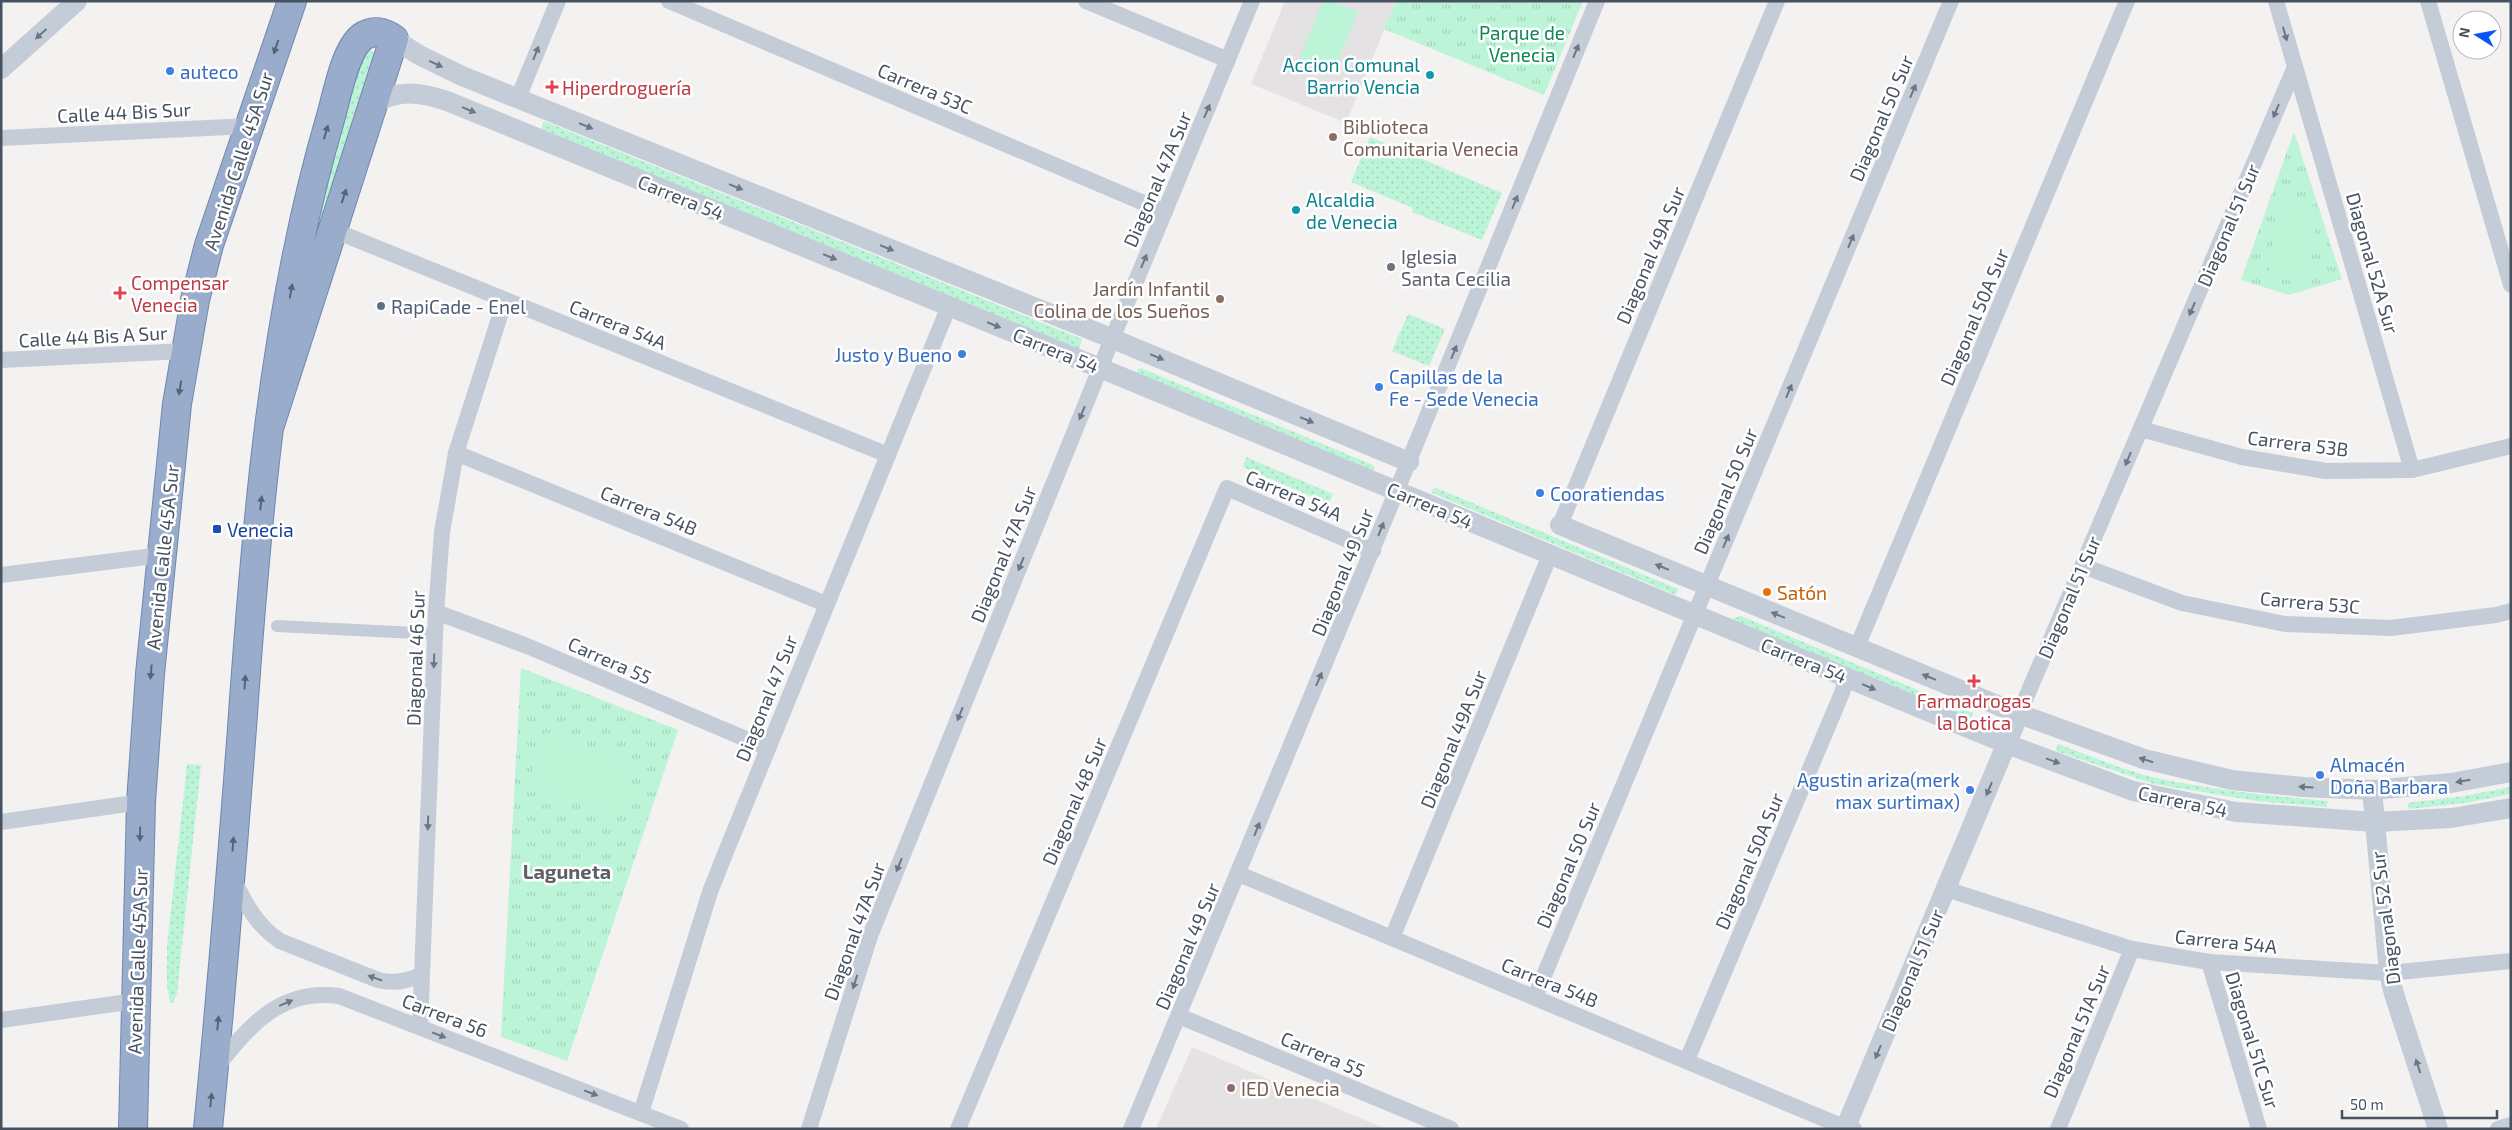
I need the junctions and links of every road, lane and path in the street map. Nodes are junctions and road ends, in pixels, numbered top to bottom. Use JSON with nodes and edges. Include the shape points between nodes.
{"nodes":[{"id":1,"x":77,"y":1,"type":"edge"},
{"id":2,"x":292,"y":1,"type":"edge"},
{"id":3,"x":558,"y":1,"type":"edge"},
{"id":4,"x":669,"y":1,"type":"edge"},
{"id":5,"x":1086,"y":1,"type":"edge"},
{"id":6,"x":1252,"y":1,"type":"edge"},
{"id":7,"x":1597,"y":1,"type":"edge"},
{"id":8,"x":1777,"y":1,"type":"edge"},
{"id":9,"x":1951,"y":1,"type":"edge"},
{"id":10,"x":2126,"y":1,"type":"edge"},
{"id":11,"x":2276,"y":1,"type":"edge"},
{"id":12,"x":2428,"y":1,"type":"edge"},
{"id":13,"x":388,"y":36,"type":"junction"},
{"id":14,"x":1228,"y":60,"type":"junction"},
{"id":15,"x":2295,"y":67,"type":"junction"},
{"id":16,"x":1,"y":69,"type":"edge"},
{"id":17,"x":518,"y":98,"type":"junction"},
{"id":18,"x":373,"y":104,"type":"junction"},
{"id":19,"x":249,"y":126,"type":"junction"},
{"id":20,"x":1,"y":138,"type":"edge"},
{"id":21,"x":1165,"y":212,"type":"junction"},
{"id":22,"x":833,"y":226,"type":"junction"},
{"id":23,"x":333,"y":230,"type":"junction"},
{"id":24,"x":799,"y":245,"type":"junction"},
{"id":25,"x":2511,"y":285,"type":"edge"},
{"id":26,"x":505,"y":300,"type":"junction"},
{"id":27,"x":949,"y":306,"type":"junction"},
{"id":28,"x":1112,"y":338,"type":"junction"},
{"id":29,"x":186,"y":351,"type":"junction"},
{"id":30,"x":1,"y":360,"type":"edge"},
{"id":31,"x":1100,"y":368,"type":"junction"},
{"id":32,"x":270,"y":425,"type":"junction"},
{"id":33,"x":2141,"y":429,"type":"junction"},
{"id":34,"x":2511,"y":446,"type":"edge"},
{"id":35,"x":456,"y":453,"type":"junction"},
{"id":36,"x":888,"y":456,"type":"junction"},
{"id":37,"x":1409,"y":462,"type":"junction"},
{"id":38,"x":2412,"y":470,"type":"junction"},
{"id":39,"x":1227,"y":488,"type":"joint"},
{"id":40,"x":1396,"y":492,"type":"junction"},
{"id":41,"x":1560,"y":525,"type":"joint"},
{"id":42,"x":1372,"y":551,"type":"junction"},
{"id":43,"x":162,"y":555,"type":"junction"},
{"id":44,"x":1550,"y":555,"type":"junction"},
{"id":45,"x":2083,"y":566,"type":"junction"},
{"id":46,"x":1,"y":576,"type":"edge"},
{"id":47,"x":1707,"y":586,"type":"junction"},
{"id":48,"x":826,"y":604,"type":"junction"},
{"id":49,"x":2511,"y":611,"type":"edge"},
{"id":50,"x":436,"y":612,"type":"junction"},
{"id":51,"x":1695,"y":615,"type":"junction"},
{"id":52,"x":277,"y":626,"type":"dead end"},
{"id":53,"x":435,"y":634,"type":"junction"},
{"id":54,"x":1857,"y":647,"type":"junction"},
{"id":55,"x":1846,"y":678,"type":"junction"},
{"id":56,"x":2019,"y":714,"type":"junction"},
{"id":57,"x":2007,"y":744,"type":"junction"},
{"id":58,"x":767,"y":748,"type":"junction"},
{"id":59,"x":2511,"y":772,"type":"edge"},
{"id":60,"x":2372,"y":790,"type":"junction"},
{"id":61,"x":141,"y":802,"type":"junction"},
{"id":62,"x":2511,"y":808,"type":"edge"},
{"id":63,"x":1,"y":822,"type":"edge"},
{"id":64,"x":2375,"y":822,"type":"junction"},
{"id":65,"x":1239,"y":874,"type":"junction"},
{"id":66,"x":231,"y":876,"type":"junction"},
{"id":67,"x":1946,"y":889,"type":"junction"},
{"id":68,"x":1392,"y":938,"type":"junction"},
{"id":69,"x":2132,"y":949,"type":"junction"},
{"id":70,"x":2511,"y":961,"type":"edge"},
{"id":71,"x":2209,"y":962,"type":"junction"},
{"id":72,"x":2389,"y":973,"type":"junction"},
{"id":73,"x":422,"y":975,"type":"junction"},
{"id":74,"x":1535,"y":997,"type":"junction"},
{"id":75,"x":135,"y":1001,"type":"junction"},
{"id":76,"x":1179,"y":1016,"type":"junction"},
{"id":77,"x":1,"y":1020,"type":"edge"},
{"id":78,"x":420,"y":1027,"type":"junction"},
{"id":79,"x":1687,"y":1060,"type":"junction"},
{"id":80,"x":214,"y":1072,"type":"junction"},
{"id":81,"x":641,"y":1113,"type":"junction"},
{"id":82,"x":2511,"y":1125,"type":"edge"},
{"id":83,"x":1849,"y":1128,"type":"edge"},
{"id":84,"x":133,"y":1129,"type":"edge"},
{"id":85,"x":208,"y":1129,"type":"edge"},
{"id":86,"x":681,"y":1129,"type":"edge"},
{"id":87,"x":809,"y":1129,"type":"edge"},
{"id":88,"x":958,"y":1129,"type":"edge"},
{"id":89,"x":1131,"y":1129,"type":"edge"},
{"id":90,"x":1451,"y":1129,"type":"edge"},
{"id":91,"x":2058,"y":1129,"type":"edge"},
{"id":92,"x":2259,"y":1129,"type":"edge"},
{"id":93,"x":2438,"y":1129,"type":"edge"},
{"id":94,"x":2498,"y":1129,"type":"edge"}],
"edges":[{"from":1,"to":16,"type":"street","one_way":true},
{"from":2,"to":19,"type":"highway","name":"Avenida Calle 45A Sur","one_way":true},
{"from":17,"to":3,"type":"street","one_way":true},
{"from":4,"to":21,"type":"street","name":"Carrera 53C"},
{"from":5,"to":14,"type":"street"},
{"from":6,"to":14,"type":"street","name":"Diagonal 47A Sur"},
{"from":37,"to":7,"type":"street","name":"Diagonal 49 Sur","one_way":true},
{"from":8,"to":41,"type":"street","name":"Diagonal 49A Sur"},
{"from":47,"to":9,"type":"street","name":"Diagonal 50 Sur","one_way":true},
{"from":10,"to":54,"type":"street","name":"Diagonal 50A Sur"},
{"from":11,"to":15,"type":"street","one_way":true},
{"from":12,"to":25,"type":"street"},
{"from":13,"to":17,"type":"street","name":"Carrera 54","one_way":true,"via":[[436,64]]},
{"from":13,"to":18,"type":"highway"},
{"from":32,"to":13,"type":"highway","one_way":true,"via":[[294,276],[321,149],[351,52],[362,37],[371,32]]},
{"from":21,"to":14,"type":"street","name":"Diagonal 47A Sur","one_way":true},
{"from":15,"to":33,"type":"street","name":"Diagonal 51 Sur","one_way":true},
{"from":15,"to":38,"type":"street","name":"Diagonal 52A Sur"},
{"from":17,"to":22,"type":"street","name":"Carrera 54","one_way":true},
{"from":23,"to":18,"type":"highway","one_way":true},
{"from":18,"to":24,"type":"street","name":"Carrera 54","one_way":true,"via":[[406,92],[447,101]]},
{"from":19,"to":20,"type":"street","name":"Calle 44 Bis Sur"},
{"from":19,"to":29,"type":"highway","name":"Avenida Calle 45A Sur","via":[[209,245]]},
{"from":28,"to":21,"type":"street","name":"Diagonal 47A Sur","one_way":true},
{"from":22,"to":24,"type":"street"},
{"from":22,"to":28,"type":"street","name":"Carrera 54","one_way":true},
{"from":23,"to":26,"type":"street","name":"Carrera 54A"},
{"from":23,"to":32,"type":"highway"},
{"from":24,"to":27,"type":"street","name":"Carrera 54","one_way":true},
{"from":26,"to":35,"type":"street","name":"Diagonal 46 Sur"},
{"from":26,"to":36,"type":"street","name":"Carrera 54A"},
{"from":27,"to":31,"type":"street","name":"Carrera 54","one_way":true},
{"from":27,"to":36,"type":"street","name":"Diagonal 47 Sur"},
{"from":28,"to":31,"type":"street","name":"Diagonal 47A Sur"},
{"from":28,"to":37,"type":"street","name":"Carrera 54","one_way":true},
{"from":29,"to":30,"type":"street","name":"Calle 44 Bis A Sur"},
{"from":29,"to":43,"type":"highway","name":"Avenida Calle 45A Sur","one_way":true},
{"from":31,"to":40,"type":"street","name":"Carrera 54"},
{"from":31,"to":87,"type":"street","name":"Diagonal 47A Sur","one_way":true,"via":[[870,936]]},
{"from":66,"to":32,"type":"highway","one_way":true,"via":[[255,554]]},
{"from":33,"to":38,"type":"street","name":"Carrera 53B","via":[[2242,457],[2326,471]]},
{"from":33,"to":45,"type":"street","name":"Diagonal 51 Sur","one_way":true},
{"from":34,"to":38,"type":"street","name":"Carrera 53B"},
{"from":35,"to":48,"type":"street","name":"Carrera 54B"},
{"from":35,"to":50,"type":"street","name":"Diagonal 46 Sur","via":[[442,532]]},
{"from":36,"to":48,"type":"street","name":"Diagonal 47 Sur"},
{"from":37,"to":40,"type":"street","name":"Diagonal 49 Sur"},
{"from":39,"to":42,"type":"street","name":"Carrera 54A"},
{"from":39,"to":88,"type":"street","name":"Diagonal 48 Sur"},
{"from":42,"to":40,"type":"street","name":"Diagonal 49 Sur","one_way":true},
{"from":40,"to":44,"type":"street","name":"Carrera 54"},
{"from":47,"to":41,"type":"street","name":"Carrera 54","one_way":true},
{"from":65,"to":42,"type":"street","name":"Diagonal 49 Sur","one_way":true},
{"from":43,"to":46,"type":"street"},
{"from":43,"to":61,"type":"highway","name":"Avenida Calle 45A Sur","one_way":true},
{"from":44,"to":51,"type":"street","name":"Carrera 54"},
{"from":44,"to":68,"type":"street","name":"Diagonal 49A Sur"},
{"from":45,"to":49,"type":"street","name":"Carrera 53C","via":[[2182,603],[2285,624],[2391,628]]},
{"from":45,"to":56,"type":"street","name":"Diagonal 51 Sur"},
{"from":47,"to":51,"type":"street","name":"Diagonal 50 Sur"},
{"from":54,"to":47,"type":"street","name":"Carrera 54","one_way":true},
{"from":48,"to":58,"type":"street","name":"Diagonal 47 Sur"},
{"from":50,"to":53,"type":"street","name":"Diagonal 46 Sur"},
{"from":50,"to":58,"type":"street","name":"Carrera 55","via":[[527,646]]},
{"from":51,"to":55,"type":"street","name":"Carrera 54"},
{"from":51,"to":74,"type":"street","name":"Diagonal 50 Sur"},
{"from":52,"to":53,"type":"street"},
{"from":53,"to":73,"type":"street","name":"Diagonal 46 Sur","one_way":true},
{"from":56,"to":54,"type":"street","name":"Carrera 54","one_way":true},
{"from":55,"to":57,"type":"street","name":"Carrera 54","one_way":true},
{"from":55,"to":79,"type":"street","name":"Diagonal 50A Sur"},
{"from":56,"to":57,"type":"street","name":"Diagonal 51 Sur"},
{"from":60,"to":56,"type":"street","name":"Carrera 54","one_way":true,"via":[[2232,780],[2144,759]]},
{"from":57,"to":64,"type":"street","name":"Carrera 54","one_way":true,"via":[[2133,791],[2185,803],[2236,812]]},
{"from":57,"to":67,"type":"street","name":"Diagonal 51 Sur","one_way":true},
{"from":58,"to":81,"type":"street","name":"Diagonal 47 Sur","via":[[710,892]]},
{"from":59,"to":60,"type":"street","name":"Carrera 54","one_way":true,"via":[[2450,783]]},
{"from":60,"to":64,"type":"street","name":"Diagonal 52 Sur"},
{"from":61,"to":63,"type":"street"},
{"from":61,"to":75,"type":"highway","name":"Avenida Calle 45A Sur","one_way":true},
{"from":62,"to":64,"type":"street","name":"Carrera 54","via":[[2451,818]]},
{"from":64,"to":72,"type":"street","name":"Diagonal 52 Sur"},
{"from":65,"to":68,"type":"street","name":"Carrera 54B"},
{"from":65,"to":76,"type":"street","name":"Diagonal 49 Sur"},
{"from":73,"to":66,"type":"street","name":"Carrera 56","one_way":true,"via":[[403,982],[378,980],[280,941],[265,932],[254,919]]},
{"from":80,"to":66,"type":"highway","one_way":true},
{"from":67,"to":69,"type":"street","name":"Carrera 54A"},
{"from":67,"to":83,"type":"street","name":"Diagonal 51 Sur","one_way":true},
{"from":68,"to":74,"type":"street","name":"Carrera 54B"},
{"from":69,"to":71,"type":"street","name":"Carrera 54A"},
{"from":69,"to":91,"type":"street","name":"Diagonal 51A Sur"},
{"from":70,"to":72,"type":"street","name":"Carrera 54A"},
{"from":71,"to":72,"type":"street","name":"Carrera 54A"},
{"from":71,"to":92,"type":"street","name":"Diagonal 51C Sur"},
{"from":93,"to":72,"type":"street","name":"Diagonal 52 Sur","one_way":true},
{"from":73,"to":78,"type":"street","name":"Diagonal 46 Sur"},
{"from":74,"to":79,"type":"street","name":"Carrera 54B"},
{"from":75,"to":77,"type":"street"},
{"from":75,"to":84,"type":"highway","name":"Avenida Calle 45A Sur"},
{"from":76,"to":89,"type":"street","name":"Diagonal 49 Sur"},
{"from":76,"to":90,"type":"street","name":"Carrera 55"},
{"from":80,"to":78,"type":"street","name":"Carrera 56","one_way":true,"via":[[244,1031],[261,1017],[277,1006],[310,994],[339,996]]},
{"from":78,"to":81,"type":"street","name":"Carrera 56","one_way":true},
{"from":79,"to":83,"type":"street","name":"Carrera 54B"},
{"from":85,"to":80,"type":"highway","one_way":true},
{"from":81,"to":86,"type":"street","name":"Carrera 56"},
{"from":82,"to":94,"type":"street"}]}
